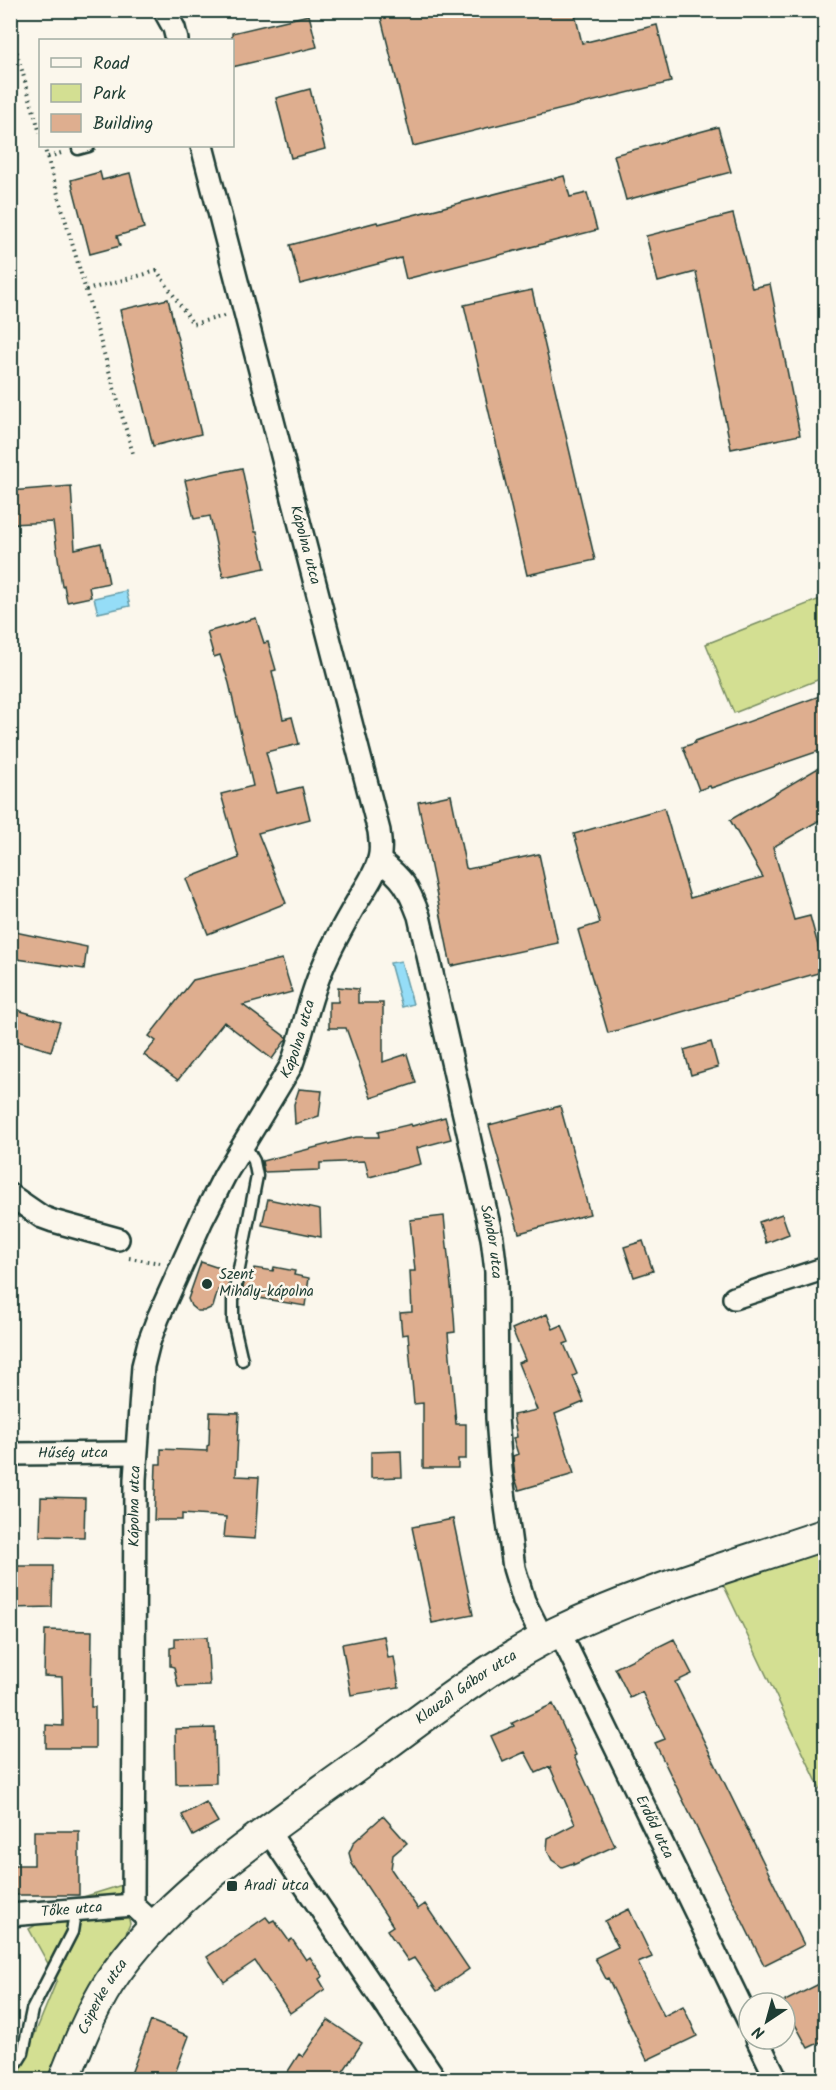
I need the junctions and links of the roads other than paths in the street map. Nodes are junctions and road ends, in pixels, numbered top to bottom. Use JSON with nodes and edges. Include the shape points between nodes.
{"nodes":[{"id":1,"x":164,"y":10,"type":"edge"},
{"id":2,"x":177,"y":39,"type":"edge"},
{"id":3,"x":85,"y":147,"type":"edge"},
{"id":4,"x":202,"y":147,"type":"edge"},
{"id":5,"x":78,"y":149,"type":"dead end"},
{"id":6,"x":379,"y":860,"type":"junction"},
{"id":7,"x":244,"y":1143,"type":"junction"},
{"id":8,"x":10,"y":1195,"type":"edge"},
{"id":9,"x":118,"y":1239,"type":"dead end"},
{"id":10,"x":825,"y":1268,"type":"edge"},
{"id":11,"x":734,"y":1298,"type":"dead end"},
{"id":12,"x":242,"y":1360,"type":"dead end"},
{"id":13,"x":135,"y":1453,"type":"junction"},
{"id":14,"x":10,"y":1454,"type":"edge"},
{"id":15,"x":825,"y":1534,"type":"edge"},
{"id":16,"x":551,"y":1635,"type":"junction"},
{"id":17,"x":268,"y":1831,"type":"junction"},
{"id":18,"x":133,"y":1905,"type":"junction"},
{"id":19,"x":73,"y":1910,"type":"junction"},
{"id":20,"x":10,"y":1915,"type":"edge"},
{"id":21,"x":156,"y":1926,"type":"junction"},
{"id":22,"x":737,"y":1999,"type":"edge"},
{"id":23,"x":763,"y":2051,"type":"edge"},
{"id":24,"x":10,"y":2074,"type":"edge"},
{"id":25,"x":64,"y":2079,"type":"edge"},
{"id":26,"x":436,"y":2079,"type":"edge"},
{"id":27,"x":777,"y":2079,"type":"edge"}],
"edges":[{"from":1,"to":2,"type":"street"},
{"from":3,"to":5,"type":"lane"},
{"from":4,"to":6,"type":"street","name":"Kápolna utca","via":[[379,831]]},
{"from":6,"to":7,"type":"street","name":"Kápolna utca","via":[[322,969],[291,1066]]},
{"from":6,"to":16,"type":"street","name":"Sándor utca","via":[[399,875],[420,916],[492,1238],[496,1271],[497,1418],[512,1557],[524,1601]]},
{"from":7,"to":12,"type":"lane","via":[[258,1176],[233,1300],[233,1321]]},
{"from":7,"to":13,"type":"street","name":"Kápolna utca","via":[[202,1221],[149,1342]]},
{"from":8,"to":9,"type":"street","via":[[52,1221]]},
{"from":10,"to":11,"type":"street"},
{"from":13,"to":14,"type":"street","name":"Hűség utca"},
{"from":13,"to":18,"type":"street","name":"Kápolna utca"},
{"from":15,"to":16,"type":"street","name":"Klauzál Gábor utca","via":[[637,1598]]},
{"from":16,"to":17,"type":"street","name":"Klauzál Gábor utca","via":[[467,1685]]},
{"from":16,"to":22,"type":"street","name":"Erdőd utca"},
{"from":17,"to":21,"type":"street","name":"Klauzál Gábor utca"},
{"from":17,"to":26,"type":"street"},
{"from":18,"to":19,"type":"street","name":"Tőke utca"},
{"from":18,"to":21,"type":"street"},
{"from":19,"to":20,"type":"street","name":"Tőke utca"},
{"from":19,"to":24,"type":"lane","via":[[72,1932],[32,2010],[23,2053]]},
{"from":21,"to":25,"type":"street","name":"Csiperke utca","via":[[109,1983]]},
{"from":23,"to":27,"type":"street"}]}
